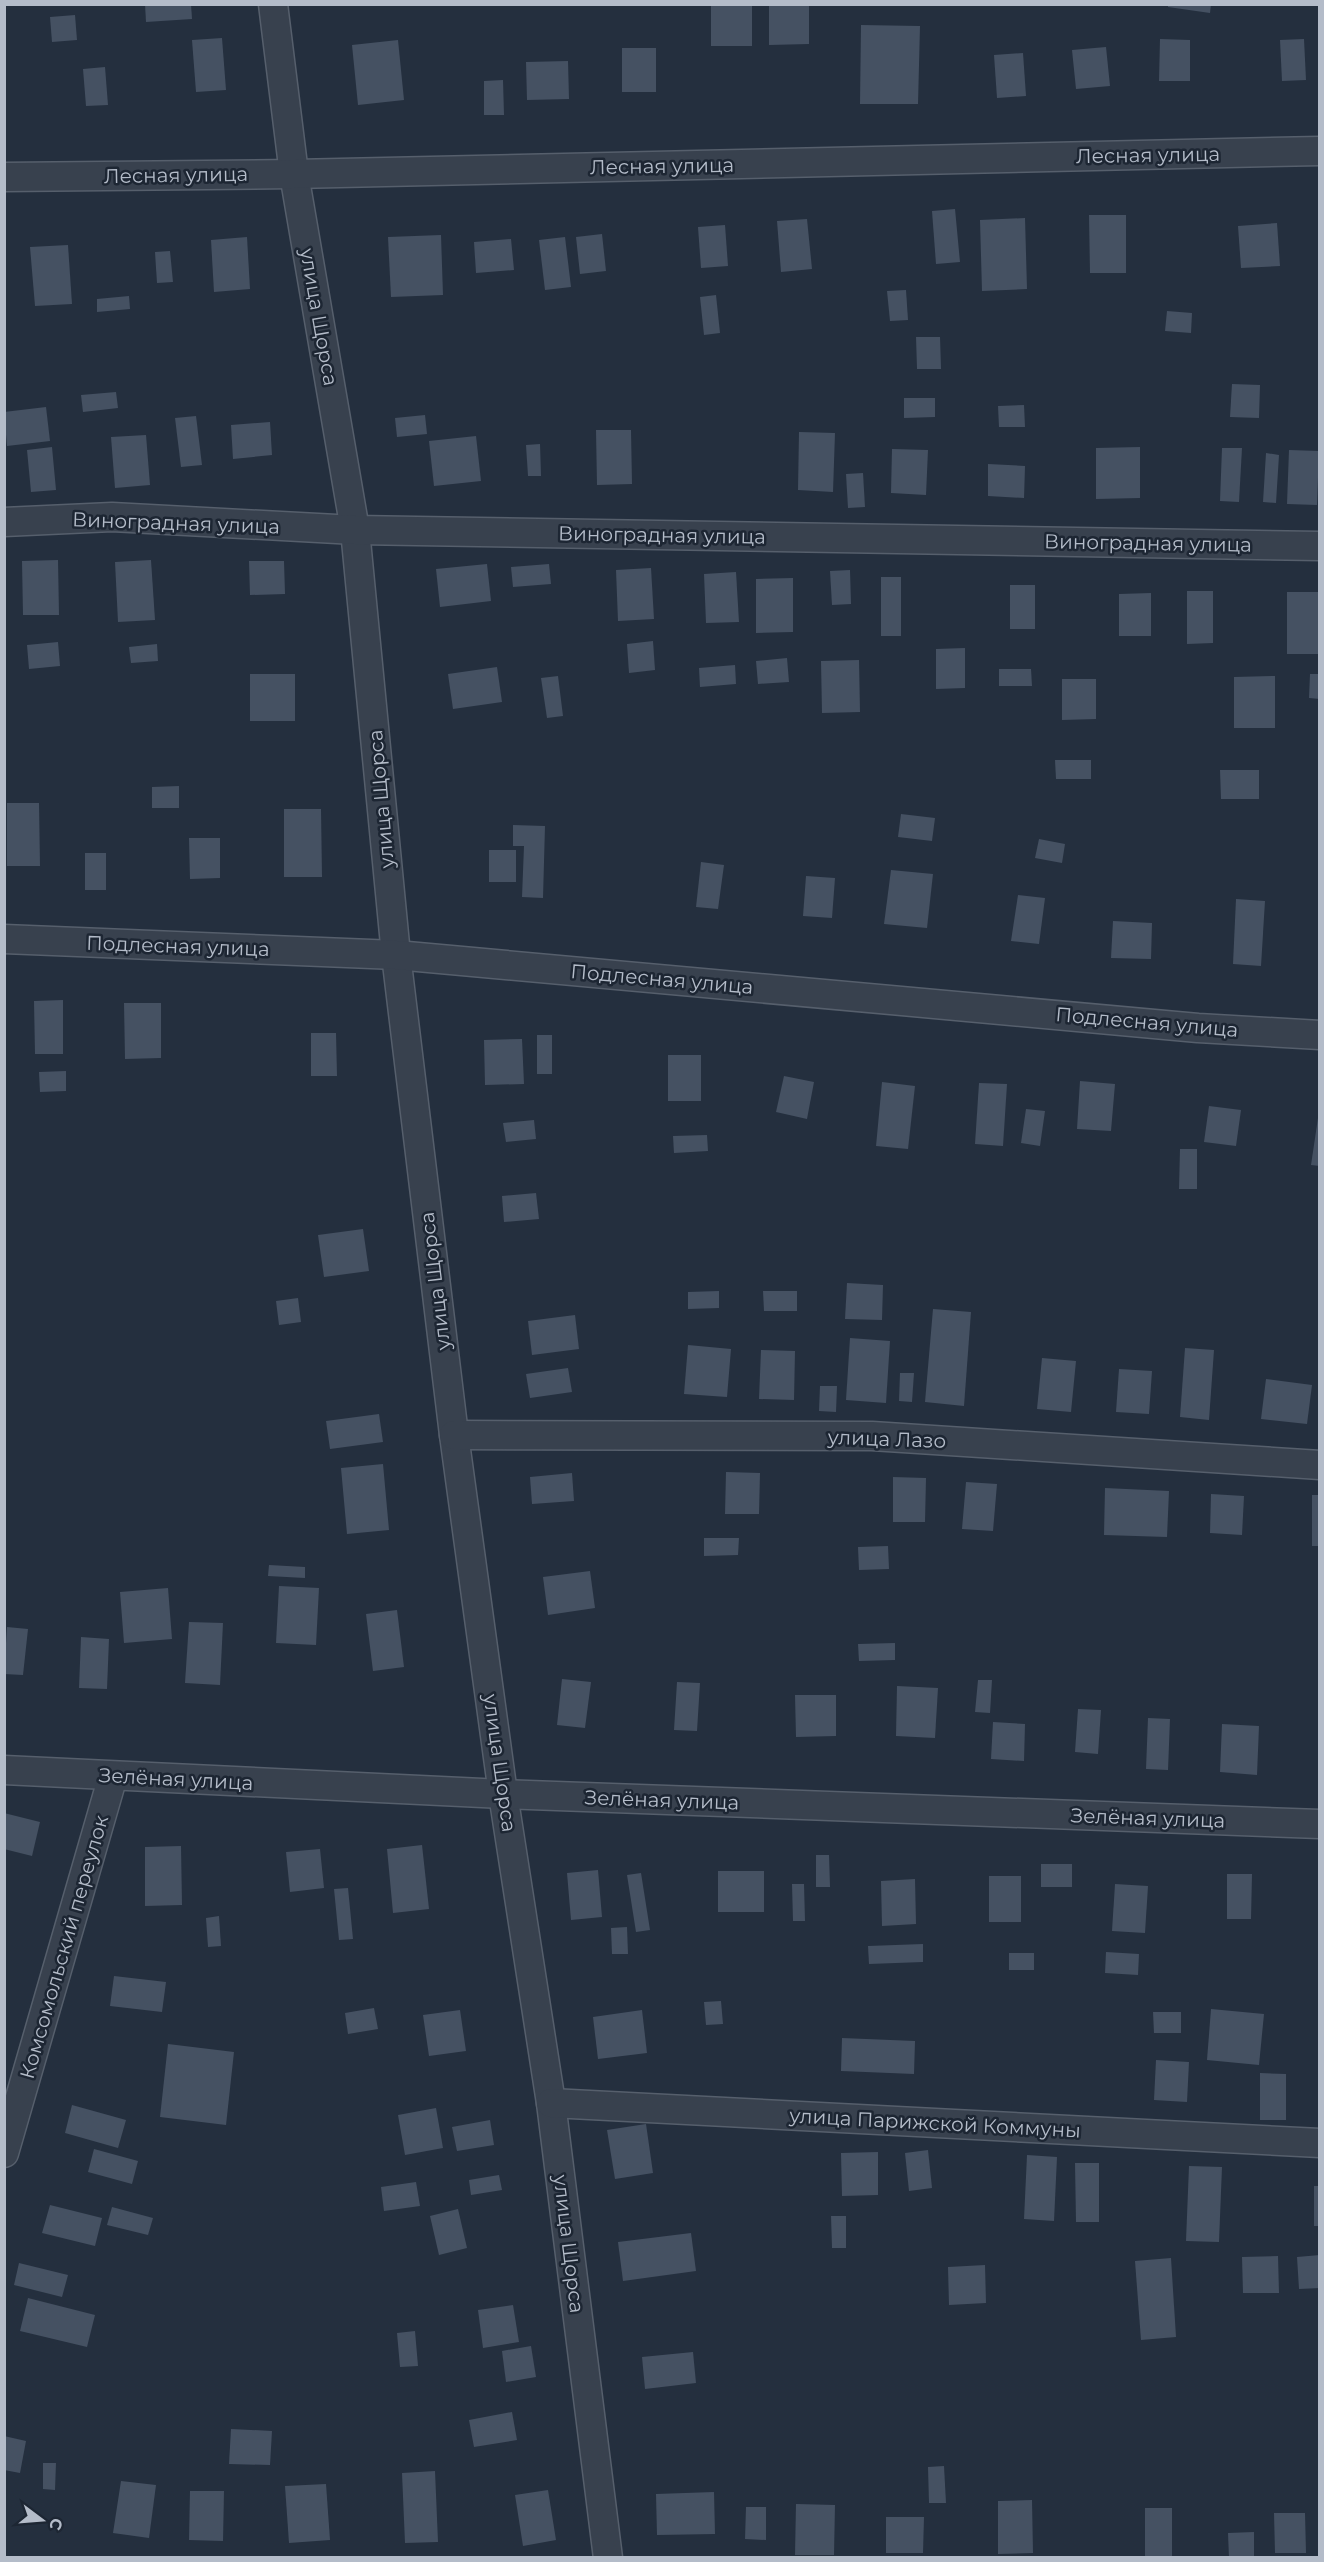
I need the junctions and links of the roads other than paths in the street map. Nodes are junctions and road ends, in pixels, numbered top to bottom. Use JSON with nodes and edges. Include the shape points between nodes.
{"nodes":[{"id":1,"x":273,"y":4,"type":"edge"},
{"id":2,"x":1320,"y":151,"type":"edge"},
{"id":3,"x":294,"y":174,"type":"junction"},
{"id":4,"x":4,"y":177,"type":"edge"},
{"id":5,"x":4,"y":522,"type":"edge"},
{"id":6,"x":355,"y":530,"type":"junction"},
{"id":7,"x":1320,"y":546,"type":"edge"},
{"id":8,"x":4,"y":939,"type":"edge"},
{"id":9,"x":396,"y":955,"type":"junction"},
{"id":10,"x":1320,"y":1035,"type":"edge"},
{"id":11,"x":454,"y":1435,"type":"junction"},
{"id":12,"x":1320,"y":1465,"type":"edge"},
{"id":13,"x":4,"y":1770,"type":"edge"},
{"id":14,"x":113,"y":1776,"type":"junction"},
{"id":15,"x":503,"y":1794,"type":"junction"},
{"id":16,"x":1320,"y":1824,"type":"edge"},
{"id":17,"x":551,"y":2103,"type":"junction"},
{"id":18,"x":1320,"y":2143,"type":"edge"},
{"id":19,"x":4,"y":2153,"type":"edge"},
{"id":20,"x":608,"y":2558,"type":"edge"}],
"edges":[{"from":1,"to":3,"type":"street","name":"улица Щорса"},
{"from":2,"to":3,"type":"street","name":"Лесная улица"},
{"from":3,"to":4,"type":"street","name":"Лесная улица"},
{"from":3,"to":6,"type":"street","name":"улица Щорса"},
{"from":5,"to":6,"type":"street","name":"Виноградная улица","via":[[112,517]]},
{"from":6,"to":7,"type":"street","name":"Виноградная улица"},
{"from":6,"to":9,"type":"street","name":"улица Щорса"},
{"from":8,"to":9,"type":"street","name":"Подлесная улица"},
{"from":9,"to":10,"type":"street","name":"Подлесная улица","via":[[1198,1028]]},
{"from":9,"to":11,"type":"street","name":"улица Щорса"},
{"from":11,"to":12,"type":"street","name":"улица Лазо","via":[[872,1436]]},
{"from":11,"to":15,"type":"street","name":"улица Щорса"},
{"from":13,"to":14,"type":"street","name":"Зелёная улица"},
{"from":14,"to":15,"type":"street","name":"Зелёная улица"},
{"from":14,"to":19,"type":"street","name":"Комсомольский переулок"},
{"from":15,"to":16,"type":"street","name":"Зелёная улица"},
{"from":15,"to":17,"type":"street","name":"улица Щорса"},
{"from":17,"to":18,"type":"street","name":"улица Парижской Коммуны"},
{"from":17,"to":20,"type":"street","name":"улица Щорса"}]}
